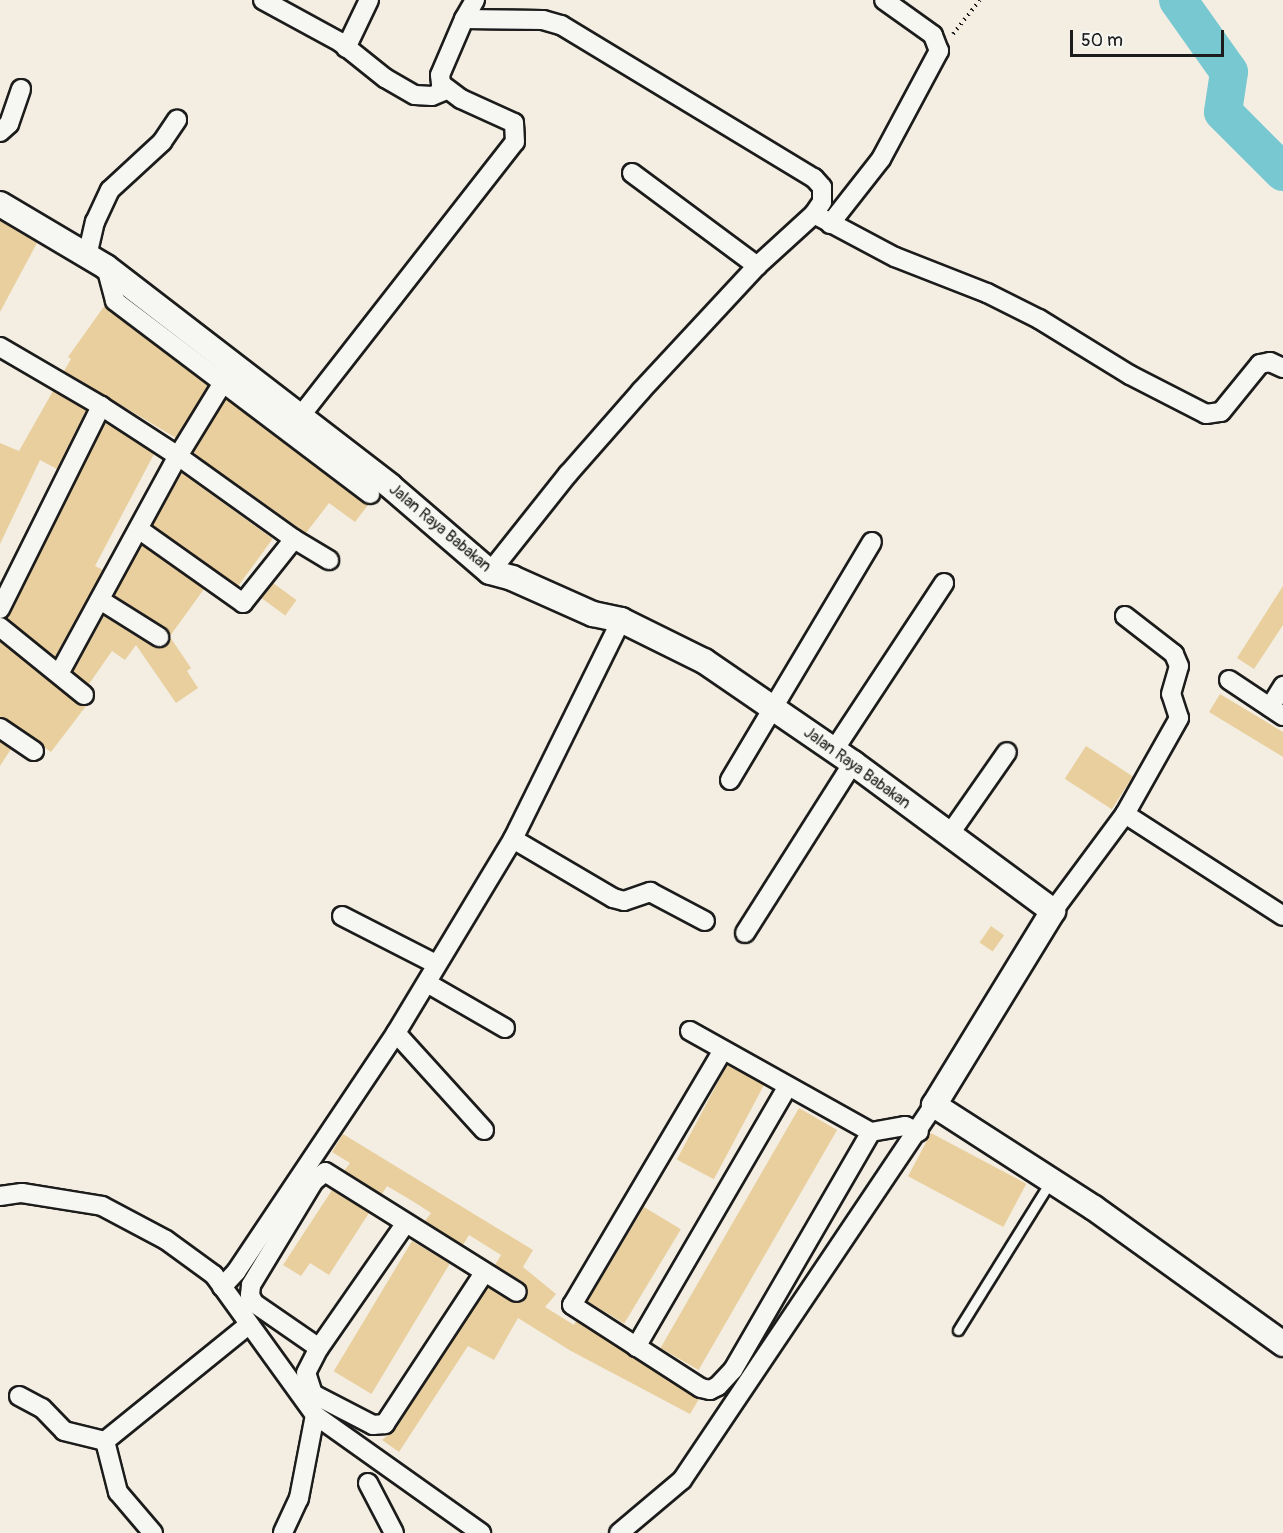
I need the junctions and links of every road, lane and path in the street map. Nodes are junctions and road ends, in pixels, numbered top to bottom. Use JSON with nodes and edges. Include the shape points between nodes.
{"nodes":[{"id":1,"x":263,"y":0,"type":"edge"},
{"id":2,"x":369,"y":0,"type":"edge"},
{"id":3,"x":475,"y":0,"type":"edge"},
{"id":4,"x":884,"y":0,"type":"edge"},
{"id":5,"x":980,"y":0,"type":"edge"},
{"id":6,"x":465,"y":19,"type":"junction"},
{"id":7,"x":346,"y":48,"type":"junction"},
{"id":8,"x":939,"y":51,"type":"junction"},
{"id":9,"x":21,"y":89,"type":"dead end"},
{"id":10,"x":446,"y":90,"type":"junction"},
{"id":11,"x":177,"y":120,"type":"dead end"},
{"id":12,"x":0,"y":132,"type":"edge"},
{"id":13,"x":632,"y":173,"type":"dead end"},
{"id":14,"x":0,"y":204,"type":"edge"},
{"id":15,"x":814,"y":214,"type":"junction"},
{"id":16,"x":830,"y":224,"type":"junction"},
{"id":17,"x":96,"y":261,"type":"junction"},
{"id":18,"x":758,"y":266,"type":"junction"},
{"id":19,"x":0,"y":347,"type":"edge"},
{"id":20,"x":1283,"y":368,"type":"edge"},
{"id":21,"x":224,"y":381,"type":"junction"},
{"id":22,"x":101,"y":406,"type":"junction"},
{"id":23,"x":299,"y":418,"type":"junction"},
{"id":24,"x":178,"y":456,"type":"junction"},
{"id":25,"x":370,"y":494,"type":"dead end"},
{"id":26,"x":140,"y":530,"type":"junction"},
{"id":27,"x":294,"y":539,"type":"junction"},
{"id":28,"x":872,"y":542,"type":"dead end"},
{"id":29,"x":329,"y":560,"type":"dead end"},
{"id":30,"x":490,"y":572,"type":"junction"},
{"id":31,"x":944,"y":583,"type":"dead end"},
{"id":32,"x":100,"y":600,"type":"junction"},
{"id":33,"x":0,"y":609,"type":"edge"},
{"id":34,"x":1125,"y":615,"type":"dead end"},
{"id":35,"x":621,"y":620,"type":"junction"},
{"id":36,"x":0,"y":627,"type":"edge"},
{"id":37,"x":159,"y":637,"type":"dead end"},
{"id":38,"x":60,"y":672,"type":"junction"},
{"id":39,"x":1229,"y":680,"type":"dead end"},
{"id":40,"x":1283,"y":686,"type":"edge"},
{"id":41,"x":84,"y":695,"type":"dead end"},
{"id":42,"x":773,"y":707,"type":"junction"},
{"id":43,"x":1277,"y":711,"type":"edge"},
{"id":44,"x":0,"y":728,"type":"edge"},
{"id":45,"x":34,"y":751,"type":"dead end"},
{"id":46,"x":1007,"y":752,"type":"dead end"},
{"id":47,"x":844,"y":757,"type":"junction"},
{"id":48,"x":730,"y":780,"type":"dead end"},
{"id":49,"x":1125,"y":814,"type":"junction"},
{"id":50,"x":949,"y":835,"type":"junction"},
{"id":51,"x":513,"y":839,"type":"junction"},
{"id":52,"x":1053,"y":911,"type":"junction"},
{"id":53,"x":342,"y":916,"type":"dead end"},
{"id":54,"x":1283,"y":916,"type":"edge"},
{"id":55,"x":705,"y":921,"type":"dead end"},
{"id":56,"x":745,"y":933,"type":"dead end"},
{"id":57,"x":436,"y":964,"type":"junction"},
{"id":58,"x":427,"y":982,"type":"junction"},
{"id":59,"x":505,"y":1028,"type":"dead end"},
{"id":60,"x":690,"y":1031,"type":"dead end"},
{"id":61,"x":396,"y":1033,"type":"junction"},
{"id":62,"x":723,"y":1050,"type":"junction"},
{"id":63,"x":788,"y":1088,"type":"junction"},
{"id":64,"x":934,"y":1106,"type":"junction"},
{"id":65,"x":484,"y":1130,"type":"dead end"},
{"id":66,"x":919,"y":1131,"type":"junction"},
{"id":67,"x":870,"y":1132,"type":"junction"},
{"id":68,"x":1051,"y":1180,"type":"junction"},
{"id":69,"x":0,"y":1196,"type":"edge"},
{"id":70,"x":406,"y":1223,"type":"junction"},
{"id":71,"x":484,"y":1273,"type":"junction"},
{"id":72,"x":517,"y":1292,"type":"dead end"},
{"id":73,"x":227,"y":1294,"type":"junction"},
{"id":74,"x":250,"y":1295,"type":"junction"},
{"id":75,"x":248,"y":1325,"type":"junction"},
{"id":76,"x":958,"y":1330,"type":"dead end"},
{"id":77,"x":1283,"y":1344,"type":"edge"},
{"id":78,"x":636,"y":1347,"type":"junction"},
{"id":79,"x":319,"y":1348,"type":"junction"},
{"id":80,"x":19,"y":1396,"type":"dead end"},
{"id":81,"x":315,"y":1415,"type":"junction"},
{"id":82,"x":105,"y":1441,"type":"junction"},
{"id":83,"x":368,"y":1483,"type":"dead end"},
{"id":84,"x":153,"y":1533,"type":"edge"},
{"id":85,"x":283,"y":1533,"type":"edge"},
{"id":86,"x":394,"y":1533,"type":"edge"},
{"id":87,"x":482,"y":1533,"type":"edge"},
{"id":88,"x":619,"y":1533,"type":"edge"}],
"edges":[{"from":1,"to":7,"type":"street"},
{"from":2,"to":7,"type":"street"},
{"from":3,"to":6,"type":"street"},
{"from":4,"to":8,"type":"street","via":[[933,35]]},
{"from":5,"to":8,"type":"path"},
{"from":6,"to":10,"type":"street","via":[[440,75]]},
{"from":6,"to":15,"type":"street","via":[[543,20],[561,25],[814,178],[822,188],[822,202]]},
{"from":7,"to":10,"type":"street","via":[[415,95],[432,96]]},
{"from":8,"to":16,"type":"street","via":[[881,159]]},
{"from":9,"to":12,"type":"street","via":[[9,124]]},
{"from":10,"to":23,"type":"street","via":[[514,123],[515,142]]},
{"from":11,"to":17,"type":"street","via":[[147,159],[125,172],[110,190],[95,222]]},
{"from":13,"to":18,"type":"street"},
{"from":14,"to":17,"type":"street","name":"Jalan Raya Babakan"},
{"from":15,"to":16,"type":"street"},
{"from":15,"to":18,"type":"street"},
{"from":16,"to":20,"type":"street","via":[[895,257],[987,293],[1039,319],[1130,375],[1206,414],[1221,412],[1260,364],[1270,362]]},
{"from":17,"to":21,"type":"street","via":[[115,301]]},
{"from":17,"to":23,"type":"street","name":"Jalan Raya Babakan"},
{"from":18,"to":30,"type":"street","via":[[568,474]]},
{"from":19,"to":22,"type":"street"},
{"from":21,"to":24,"type":"street"},
{"from":21,"to":25,"type":"street"},
{"from":22,"to":24,"type":"street"},
{"from":22,"to":33,"type":"street"},
{"from":23,"to":30,"type":"street","name":"Jalan Raya Babakan","via":[[390,486]]},
{"from":24,"to":26,"type":"street"},
{"from":24,"to":27,"type":"street"},
{"from":26,"to":27,"type":"street","via":[[243,603]]},
{"from":26,"to":32,"type":"street"},
{"from":27,"to":29,"type":"street"},
{"from":28,"to":42,"type":"street"},
{"from":30,"to":35,"type":"street","name":"Jalan Raya Babakan","via":[[583,610]]},
{"from":31,"to":47,"type":"street"},
{"from":32,"to":37,"type":"street"},
{"from":32,"to":38,"type":"street"},
{"from":34,"to":49,"type":"street","via":[[1174,654],[1179,666],[1171,694],[1179,718]]},
{"from":35,"to":42,"type":"street","name":"Jalan Raya Babakan","via":[[704,661]]},
{"from":35,"to":51,"type":"street"},
{"from":36,"to":38,"type":"street"},
{"from":38,"to":41,"type":"street"},
{"from":39,"to":43,"type":"street"},
{"from":40,"to":43,"type":"street"},
{"from":42,"to":47,"type":"street","name":"Jalan Raya Babakan"},
{"from":42,"to":48,"type":"street"},
{"from":44,"to":45,"type":"street"},
{"from":46,"to":50,"type":"street"},
{"from":47,"to":50,"type":"street","name":"Jalan Raya Babakan"},
{"from":47,"to":56,"type":"street"},
{"from":49,"to":52,"type":"street"},
{"from":49,"to":54,"type":"street"},
{"from":50,"to":52,"type":"street","name":"Jalan Raya Babakan"},
{"from":51,"to":55,"type":"street","via":[[612,898],[624,902],[650,892]]},
{"from":51,"to":57,"type":"street"},
{"from":52,"to":64,"type":"street"},
{"from":53,"to":57,"type":"street"},
{"from":57,"to":58,"type":"street"},
{"from":58,"to":59,"type":"street"},
{"from":58,"to":61,"type":"street"},
{"from":60,"to":62,"type":"street"},
{"from":61,"to":65,"type":"street"},
{"from":61,"to":73,"type":"street","via":[[236,1272]]},
{"from":62,"to":63,"type":"street"},
{"from":62,"to":78,"type":"street","via":[[572,1301],[573,1310]]},
{"from":63,"to":67,"type":"street"},
{"from":63,"to":78,"type":"street"},
{"from":64,"to":66,"type":"street"},
{"from":64,"to":68,"type":"street"},
{"from":66,"to":67,"type":"street","via":[[905,1126]]},
{"from":66,"to":88,"type":"street","via":[[682,1480]]},
{"from":67,"to":78,"type":"street","via":[[733,1370],[718,1386],[710,1390],[701,1388]]},
{"from":68,"to":76,"type":"lane"},
{"from":68,"to":77,"type":"street"},
{"from":69,"to":73,"type":"street","via":[[22,1193],[102,1206],[166,1240],[214,1275]]},
{"from":70,"to":71,"type":"street"},
{"from":70,"to":74,"type":"street","via":[[322,1173],[251,1285]]},
{"from":70,"to":79,"type":"street"},
{"from":71,"to":72,"type":"street"},
{"from":71,"to":79,"type":"street","via":[[385,1424],[360,1421],[313,1395],[306,1373]]},
{"from":73,"to":74,"type":"street"},
{"from":73,"to":75,"type":"street"},
{"from":74,"to":79,"type":"street","via":[[254,1303]]},
{"from":75,"to":81,"type":"street"},
{"from":75,"to":82,"type":"street"},
{"from":80,"to":82,"type":"street","via":[[42,1408],[64,1431]]},
{"from":81,"to":85,"type":"street","via":[[299,1498]]},
{"from":81,"to":87,"type":"street"},
{"from":82,"to":84,"type":"street","via":[[118,1492]]},
{"from":83,"to":86,"type":"street"}]}
